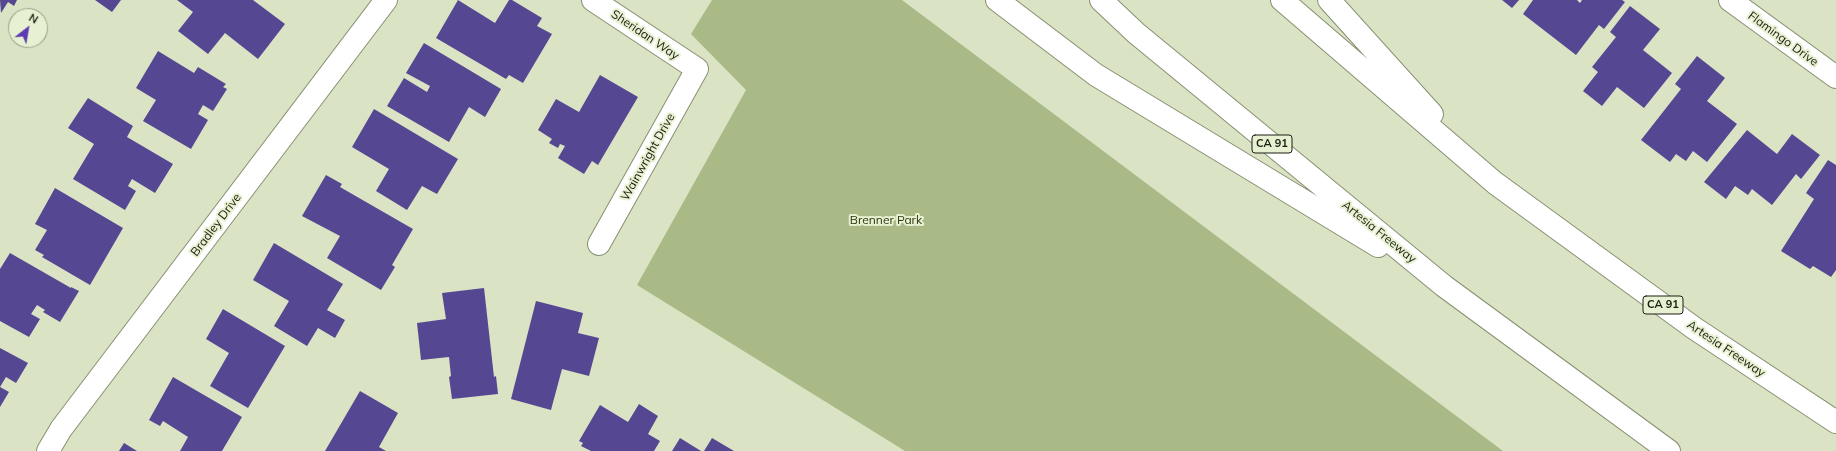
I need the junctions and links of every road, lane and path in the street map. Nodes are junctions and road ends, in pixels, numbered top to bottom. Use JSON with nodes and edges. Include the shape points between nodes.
{"nodes":[{"id":1,"x":386,"y":0,"type":"edge"},
{"id":2,"x":594,"y":0,"type":"edge"},
{"id":3,"x":997,"y":0,"type":"edge"},
{"id":4,"x":1101,"y":0,"type":"edge"},
{"id":5,"x":1282,"y":0,"type":"edge"},
{"id":6,"x":1329,"y":0,"type":"edge"},
{"id":7,"x":1730,"y":0,"type":"edge"},
{"id":8,"x":697,"y":70,"type":"joint"},
{"id":9,"x":1836,"y":77,"type":"edge"},
{"id":10,"x":1495,"y":182,"type":"junction"},
{"id":11,"x":599,"y":244,"type":"dead end"},
{"id":12,"x":1444,"y":286,"type":"junction"},
{"id":13,"x":1836,"y":422,"type":"edge"},
{"id":14,"x":48,"y":451,"type":"edge"},
{"id":15,"x":1669,"y":451,"type":"edge"}],
"edges":[{"from":1,"to":14,"type":"main road","name":"Bradley Drive","via":[[66,422]]},
{"from":2,"to":8,"type":"main road","name":"Sheridan Way"},
{"from":3,"to":12,"type":"main road","via":[[1096,75]]},
{"from":4,"to":12,"type":"main road","name":"Artesia Freeway","number":"CA 91","via":[[1143,38]]},
{"from":5,"to":10,"type":"main road","name":"Artesia Freeway","number":"CA 91"},
{"from":6,"to":10,"type":"main road"},
{"from":7,"to":9,"type":"main road","name":"Flamingo Drive"},
{"from":8,"to":11,"type":"main road","name":"Wainwright Drive"},
{"from":10,"to":13,"type":"main road","name":"Artesia Freeway","number":"CA 91","via":[[1694,328]]},
{"from":12,"to":15,"type":"main road","name":"Artesia Freeway","number":"CA 91"}]}
